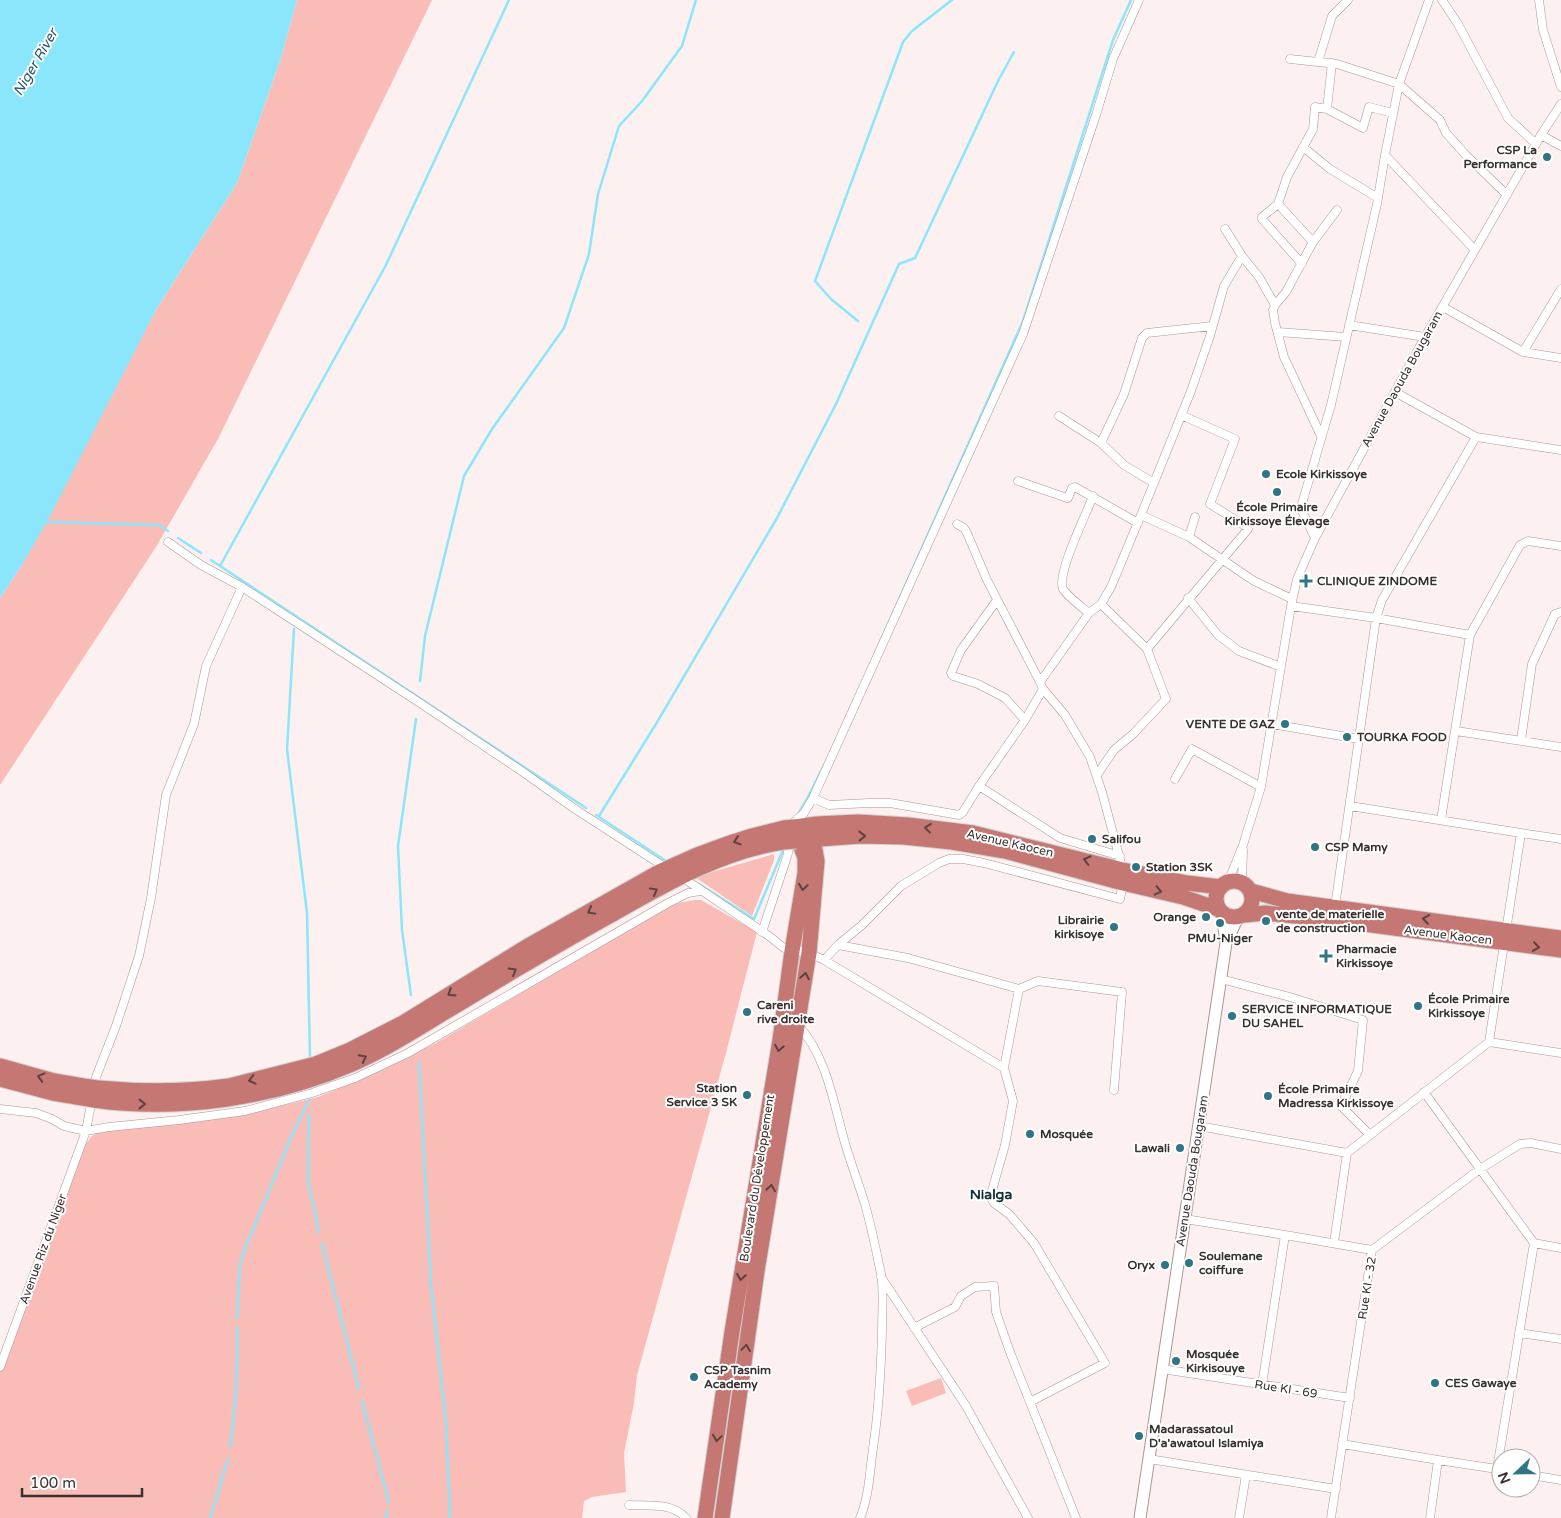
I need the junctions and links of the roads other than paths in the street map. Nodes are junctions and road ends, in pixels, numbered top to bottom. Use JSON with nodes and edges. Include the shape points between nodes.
{"nodes":[{"id":1,"x":1139,"y":0,"type":"edge"},
{"id":2,"x":1348,"y":0,"type":"edge"},
{"id":3,"x":1429,"y":0,"type":"edge"},
{"id":4,"x":1442,"y":0,"type":"edge"},
{"id":5,"x":1539,"y":0,"type":"edge"},
{"id":6,"x":1290,"y":60,"type":"dead end"},
{"id":7,"x":1318,"y":62,"type":"junction"},
{"id":8,"x":1332,"y":63,"type":"junction"},
{"id":9,"x":1399,"y":84,"type":"junction"},
{"id":10,"x":1561,"y":87,"type":"edge"},
{"id":11,"x":1561,"y":104,"type":"edge"},
{"id":12,"x":1327,"y":109,"type":"junction"},
{"id":13,"x":1393,"y":114,"type":"junction"},
{"id":14,"x":1542,"y":135,"type":"junction"},
{"id":15,"x":1536,"y":144,"type":"junction"},
{"id":16,"x":1561,"y":146,"type":"edge"},
{"id":17,"x":1303,"y":147,"type":"junction"},
{"id":18,"x":1385,"y":155,"type":"junction"},
{"id":19,"x":1507,"y":195,"type":"junction"},
{"id":20,"x":1378,"y":198,"type":"junction"},
{"id":21,"x":1278,"y":204,"type":"junction"},
{"id":22,"x":1337,"y":210,"type":"dead end"},
{"id":23,"x":1225,"y":229,"type":"dead end"},
{"id":24,"x":1313,"y":242,"type":"junction"},
{"id":25,"x":1475,"y":250,"type":"junction"},
{"id":26,"x":1242,"y":256,"type":"junction"},
{"id":27,"x":1302,"y":264,"type":"junction"},
{"id":28,"x":1561,"y":289,"type":"edge"},
{"id":29,"x":1275,"y":305,"type":"junction"},
{"id":30,"x":1443,"y":307,"type":"junction"},
{"id":31,"x":1349,"y":325,"type":"junction"},
{"id":32,"x":1212,"y":326,"type":"junction"},
{"id":33,"x":1278,"y":332,"type":"junction"},
{"id":34,"x":1346,"y":337,"type":"junction"},
{"id":35,"x":1426,"y":337,"type":"junction"},
{"id":36,"x":1523,"y":352,"type":"junction"},
{"id":37,"x":1561,"y":358,"type":"edge"},
{"id":38,"x":1395,"y":392,"type":"junction"},
{"id":39,"x":1181,"y":415,"type":"junction"},
{"id":40,"x":1059,"y":416,"type":"dead end"},
{"id":41,"x":1321,"y":436,"type":"junction"},
{"id":42,"x":1476,"y":437,"type":"junction"},
{"id":43,"x":1101,"y":442,"type":"junction"},
{"id":44,"x":1561,"y":450,"type":"edge"},
{"id":45,"x":1018,"y":481,"type":"dead end"},
{"id":46,"x":1154,"y":483,"type":"junction"},
{"id":47,"x":1093,"y":496,"type":"junction"},
{"id":48,"x":1141,"y":515,"type":"junction"},
{"id":49,"x":1195,"y":517,"type":"dead end"},
{"id":50,"x":1138,"y":523,"type":"junction"},
{"id":51,"x":957,"y":524,"type":"dead end"},
{"id":52,"x":1189,"y":537,"type":"junction"},
{"id":53,"x":1315,"y":538,"type":"junction"},
{"id":54,"x":168,"y":542,"type":"dead end"},
{"id":55,"x":1561,"y":546,"type":"edge"},
{"id":56,"x":1222,"y":559,"type":"junction"},
{"id":57,"x":242,"y":587,"type":"junction"},
{"id":58,"x":1188,"y":598,"type":"junction"},
{"id":59,"x":997,"y":600,"type":"junction"},
{"id":60,"x":1291,"y":603,"type":"junction"},
{"id":61,"x":1101,"y":604,"type":"junction"},
{"id":62,"x":1561,"y":612,"type":"edge"},
{"id":63,"x":1089,"y":613,"type":"junction"},
{"id":64,"x":1376,"y":618,"type":"junction"},
{"id":65,"x":1470,"y":635,"type":"junction"},
{"id":66,"x":1147,"y":649,"type":"junction"},
{"id":67,"x":1281,"y":667,"type":"junction"},
{"id":68,"x":1041,"y":686,"type":"junction"},
{"id":69,"x":1025,"y":720,"type":"junction"},
{"id":70,"x":1272,"y":724,"type":"junction"},
{"id":71,"x":1456,"y":731,"type":"junction"},
{"id":72,"x":1359,"y":739,"type":"junction"},
{"id":73,"x":1521,"y":740,"type":"junction"},
{"id":74,"x":1561,"y":747,"type":"edge"},
{"id":75,"x":1097,"y":775,"type":"junction"},
{"id":76,"x":1175,"y":779,"type":"dead end"},
{"id":77,"x":979,"y":786,"type":"junction"},
{"id":78,"x":1261,"y":787,"type":"junction"},
{"id":79,"x":813,"y":798,"type":"junction"},
{"id":80,"x":1350,"y":806,"type":"junction"},
{"id":81,"x":1441,"y":820,"type":"junction"},
{"id":82,"x":1521,"y":833,"type":"junction"},
{"id":83,"x":792,"y":835,"type":"junction"},
{"id":84,"x":841,"y":838,"type":"junction"},
{"id":85,"x":1561,"y":839,"type":"edge"},
{"id":86,"x":812,"y":840,"type":"junction"},
{"id":87,"x":1243,"y":845,"type":"junction"},
{"id":88,"x":817,"y":861,"type":"junction"},
{"id":89,"x":660,"y":864,"type":"dead end"},
{"id":90,"x":1122,"y":870,"type":"junction"},
{"id":91,"x":689,"y":882,"type":"dead end"},
{"id":92,"x":1235,"y":886,"type":"junction"},
{"id":93,"x":700,"y":891,"type":"junction"},
{"id":94,"x":1336,"y":907,"type":"junction"},
{"id":95,"x":1220,"y":911,"type":"junction"},
{"id":96,"x":1242,"y":916,"type":"junction"},
{"id":97,"x":762,"y":932,"type":"junction"},
{"id":98,"x":1506,"y":936,"type":"junction"},
{"id":99,"x":1561,"y":938,"type":"edge"},
{"id":100,"x":1226,"y":943,"type":"junction"},
{"id":101,"x":838,"y":945,"type":"junction"},
{"id":102,"x":1561,"y":950,"type":"edge"},
{"id":103,"x":792,"y":951,"type":"junction"},
{"id":104,"x":809,"y":953,"type":"junction"},
{"id":105,"x":824,"y":960,"type":"junction"},
{"id":106,"x":1221,"y":979,"type":"junction"},
{"id":107,"x":1019,"y":989,"type":"junction"},
{"id":108,"x":797,"y":1023,"type":"junction"},
{"id":109,"x":1489,"y":1042,"type":"junction"},
{"id":110,"x":1561,"y":1053,"type":"edge"},
{"id":111,"x":0,"y":1066,"type":"edge"},
{"id":112,"x":1004,"y":1068,"type":"junction"},
{"id":113,"x":782,"y":1074,"type":"junction"},
{"id":114,"x":0,"y":1079,"type":"edge"},
{"id":115,"x":1114,"y":1090,"type":"dead end"},
{"id":116,"x":1424,"y":1092,"type":"junction"},
{"id":117,"x":88,"y":1093,"type":"junction"},
{"id":118,"x":0,"y":1109,"type":"edge"},
{"id":119,"x":774,"y":1119,"type":"junction"},
{"id":120,"x":1199,"y":1126,"type":"junction"},
{"id":121,"x":86,"y":1131,"type":"junction"},
{"id":122,"x":1370,"y":1135,"type":"junction"},
{"id":123,"x":1561,"y":1149,"type":"edge"},
{"id":124,"x":1347,"y":1153,"type":"junction"},
{"id":125,"x":1480,"y":1169,"type":"junction"},
{"id":126,"x":1185,"y":1219,"type":"junction"},
{"id":127,"x":1285,"y":1235,"type":"junction"},
{"id":128,"x":1334,"y":1243,"type":"junction"},
{"id":129,"x":1534,"y":1243,"type":"junction"},
{"id":130,"x":1561,"y":1248,"type":"edge"},
{"id":131,"x":1372,"y":1250,"type":"junction"},
{"id":132,"x":881,"y":1276,"type":"junction"},
{"id":133,"x":914,"y":1328,"type":"junction"},
{"id":134,"x":1519,"y":1333,"type":"junction"},
{"id":135,"x":1561,"y":1339,"type":"edge"},
{"id":136,"x":0,"y":1367,"type":"edge"},
{"id":137,"x":1162,"y":1369,"type":"junction"},
{"id":138,"x":1262,"y":1385,"type":"junction"},
{"id":139,"x":1350,"y":1398,"type":"junction"},
{"id":140,"x":1030,"y":1402,"type":"junction"},
{"id":141,"x":1342,"y":1444,"type":"junction"},
{"id":142,"x":1502,"y":1448,"type":"edge"},
{"id":143,"x":1149,"y":1459,"type":"junction"},
{"id":144,"x":1438,"y":1460,"type":"junction"},
{"id":145,"x":1491,"y":1469,"type":"edge"},
{"id":146,"x":1246,"y":1474,"type":"junction"},
{"id":147,"x":1541,"y":1477,"type":"edge"},
{"id":148,"x":1561,"y":1480,"type":"edge"},
{"id":149,"x":1336,"y":1489,"type":"junction"},
{"id":150,"x":629,"y":1504,"type":"dead end"},
{"id":151,"x":686,"y":1518,"type":"edge"},
{"id":152,"x":706,"y":1518,"type":"edge"},
{"id":153,"x":722,"y":1518,"type":"edge"},
{"id":154,"x":860,"y":1518,"type":"edge"},
{"id":155,"x":1028,"y":1518,"type":"edge"},
{"id":156,"x":1076,"y":1518,"type":"edge"},
{"id":157,"x":1140,"y":1518,"type":"edge"},
{"id":158,"x":1239,"y":1518,"type":"edge"},
{"id":159,"x":1331,"y":1518,"type":"edge"},
{"id":160,"x":1430,"y":1518,"type":"edge"}],
"edges":[{"from":1,"to":79,"type":"street","via":[[1113,59],[1023,334]]},
{"from":2,"to":7,"type":"street","via":[[1332,16]]},
{"from":3,"to":9,"type":"street"},
{"from":4,"to":15,"type":"street","via":[[1508,118]]},
{"from":5,"to":10,"type":"street","via":[[1543,30]]},
{"from":6,"to":7,"type":"street"},
{"from":7,"to":8,"type":"street"},
{"from":8,"to":9,"type":"street"},
{"from":8,"to":12,"type":"street"},
{"from":9,"to":13,"type":"street"},
{"from":9,"to":19,"type":"street","via":[[1440,120],[1446,133]]},
{"from":11,"to":14,"type":"street","name":"Avenue Daouda Bougaram"},
{"from":12,"to":13,"type":"street","via":[[1363,128],[1369,108]]},
{"from":12,"to":17,"type":"street","via":[[1315,107],[1313,129]]},
{"from":13,"to":18,"type":"street"},
{"from":14,"to":15,"type":"street","name":"Avenue Daouda Bougaram"},
{"from":14,"to":16,"type":"street"},
{"from":15,"to":19,"type":"street","name":"Avenue Daouda Bougaram"},
{"from":17,"to":20,"type":"street","via":[[1330,169]]},
{"from":17,"to":21,"type":"street","via":[[1287,177]]},
{"from":18,"to":20,"type":"street"},
{"from":18,"to":25,"type":"street"},
{"from":19,"to":25,"type":"street","name":"Avenue Daouda Bougaram"},
{"from":20,"to":31,"type":"street"},
{"from":21,"to":24,"type":"street"},
{"from":21,"to":27,"type":"street","via":[[1262,219]]},
{"from":22,"to":24,"type":"street"},
{"from":23,"to":26,"type":"street"},
{"from":24,"to":27,"type":"street"},
{"from":25,"to":30,"type":"street","name":"Avenue Daouda Bougaram"},
{"from":26,"to":29,"type":"street"},
{"from":26,"to":32,"type":"street","via":[[1224,286]]},
{"from":27,"to":29,"type":"street"},
{"from":28,"to":36,"type":"street"},
{"from":29,"to":33,"type":"street","via":[[1273,310]]},
{"from":30,"to":35,"type":"street","name":"Avenue Daouda Bougaram"},
{"from":30,"to":36,"type":"street"},
{"from":31,"to":34,"type":"street"},
{"from":31,"to":35,"type":"street"},
{"from":32,"to":39,"type":"street"},
{"from":32,"to":43,"type":"street","via":[[1144,335],[1124,394]]},
{"from":33,"to":34,"type":"street"},
{"from":33,"to":41,"type":"street","via":[[1284,358]]},
{"from":34,"to":41,"type":"street"},
{"from":35,"to":38,"type":"street","name":"Avenue Daouda Bougaram"},
{"from":36,"to":37,"type":"street"},
{"from":38,"to":42,"type":"street"},
{"from":38,"to":53,"type":"street","name":"Avenue Daouda Bougaram"},
{"from":39,"to":46,"type":"street"},
{"from":39,"to":56,"type":"street","via":[[1235,439],[1210,504],[1248,529]]},
{"from":40,"to":43,"type":"street"},
{"from":41,"to":53,"type":"street","via":[[1301,507]]},
{"from":42,"to":44,"type":"street"},
{"from":42,"to":64,"type":"street","via":[[1382,600]]},
{"from":43,"to":46,"type":"street","via":[[1124,465]]},
{"from":45,"to":47,"type":"street","via":[[1067,498],[1075,486]]},
{"from":46,"to":48,"type":"street"},
{"from":47,"to":50,"type":"street"},
{"from":47,"to":63,"type":"street","via":[[1069,553],[1062,582],[1064,590]]},
{"from":48,"to":50,"type":"street"},
{"from":48,"to":52,"type":"street"},
{"from":49,"to":52,"type":"street"},
{"from":50,"to":61,"type":"street"},
{"from":51,"to":59,"type":"street","via":[[967,533]]},
{"from":52,"to":56,"type":"street"},
{"from":53,"to":60,"type":"street","name":"Avenue Daouda Bougaram","via":[[1297,578]]},
{"from":54,"to":57,"type":"street"},
{"from":55,"to":65,"type":"street","via":[[1528,541],[1520,545]]},
{"from":56,"to":58,"type":"street"},
{"from":56,"to":60,"type":"street"},
{"from":57,"to":89,"type":"street"},
{"from":57,"to":121,"type":"street","name":"Avenue Riz du Niger","via":[[206,666],[194,724],[166,796],[139,956],[96,1077]]},
{"from":58,"to":66,"type":"street"},
{"from":58,"to":67,"type":"street","via":[[1218,634],[1239,651]]},
{"from":59,"to":68,"type":"street"},
{"from":59,"to":69,"type":"street","via":[[961,650],[951,673],[1005,698]]},
{"from":60,"to":64,"type":"street"},
{"from":60,"to":67,"type":"street","name":"Avenue Daouda Bougaram"},
{"from":61,"to":63,"type":"street"},
{"from":61,"to":66,"type":"street"},
{"from":62,"to":73,"type":"street","via":[[1555,614],[1532,664]]},
{"from":63,"to":68,"type":"street"},
{"from":64,"to":65,"type":"street"},
{"from":64,"to":72,"type":"street"},
{"from":65,"to":71,"type":"street"},
{"from":66,"to":75,"type":"street","via":[[1166,699],[1134,734],[1114,750]]},
{"from":67,"to":70,"type":"street","name":"Avenue Daouda Bougaram"},
{"from":68,"to":69,"type":"street"},
{"from":68,"to":75,"type":"street","via":[[1065,715]]},
{"from":69,"to":77,"type":"street"},
{"from":70,"to":72,"type":"street"},
{"from":70,"to":78,"type":"street","name":"Avenue Daouda Bougaram"},
{"from":71,"to":73,"type":"street"},
{"from":71,"to":81,"type":"street"},
{"from":72,"to":80,"type":"street"},
{"from":73,"to":74,"type":"street"},
{"from":75,"to":90,"type":"street"},
{"from":76,"to":78,"type":"street","via":[[1192,749]]},
{"from":77,"to":79,"type":"street","via":[[959,815],[890,803],[829,805]]},
{"from":77,"to":90,"type":"street","via":[[1060,838]]},
{"from":78,"to":87,"type":"street","name":"Avenue Daouda Bougaram"},
{"from":79,"to":97,"type":"street","via":[[795,821],[787,857]]},
{"from":80,"to":81,"type":"street"},
{"from":80,"to":94,"type":"street"},
{"from":81,"to":82,"type":"street"},
{"from":82,"to":85,"type":"street"},
{"from":82,"to":98,"type":"street"},
{"from":83,"to":86,"type":"highway","name":"Avenue Kaocen"},
{"from":90,"to":83,"type":"highway","name":"Avenue Kaocen","one_way":true,"via":[[973,833],[908,825],[817,824]]},
{"from":83,"to":103,"type":"highway","name":"Boulevard du Développement","one_way":true,"via":[[806,861]]},
{"from":83,"to":117,"type":"highway","via":[[676,878],[424,1017],[352,1064],[317,1070],[269,1091],[229,1099],[134,1104]]},
{"from":84,"to":86,"type":"highway","name":"Avenue Kaocen"},
{"from":84,"to":88,"type":"highway","via":[[832,842]]},
{"from":84,"to":90,"type":"highway","name":"Avenue Kaocen","one_way":true,"via":[[904,836]]},
{"from":86,"to":88,"type":"highway","name":"Boulevard du Développement"},
{"from":87,"to":92,"type":"street","name":"Avenue Daouda Bougaram"},
{"from":87,"to":92,"type":"street","name":"Avenue Daouda Bougaram"},
{"from":88,"to":104,"type":"highway","name":"Boulevard du Développement"},
{"from":90,"to":92,"type":"highway","name":"Avenue Kaocen","via":[[1187,883]]},
{"from":90,"to":95,"type":"highway","name":"Avenue Kaocen","one_way":true},
{"from":90,"to":101,"type":"street","via":[[1120,899],[984,863],[949,859],[900,886]]},
{"from":91,"to":93,"type":"street"},
{"from":92,"to":94,"type":"highway","name":"Avenue Kaocen","via":[[1287,900]]},
{"from":92,"to":95,"type":"highway","via":[[1216,897]]},
{"from":92,"to":96,"type":"highway","via":[[1253,898],[1250,910]]},
{"from":93,"to":97,"type":"street"},
{"from":93,"to":121,"type":"street","via":[[668,903],[424,1044],[355,1078],[312,1094],[245,1112]]},
{"from":98,"to":94,"type":"highway","name":"Avenue Kaocen","one_way":true},
{"from":95,"to":96,"type":"highway","via":[[1232,918]]},
{"from":95,"to":100,"type":"street","name":"Avenue Daouda Bougaram"},
{"from":96,"to":98,"type":"highway","name":"Avenue Kaocen","via":[[1265,913]]},
{"from":96,"to":100,"type":"street","name":"Avenue Daouda Bougaram"},
{"from":97,"to":103,"type":"street"},
{"from":98,"to":99,"type":"highway","name":"Avenue Kaocen"},
{"from":98,"to":102,"type":"highway","name":"Avenue Kaocen","one_way":true},
{"from":98,"to":109,"type":"street"},
{"from":100,"to":106,"type":"street","name":"Avenue Daouda Bougaram"},
{"from":101,"to":105,"type":"street"},
{"from":101,"to":107,"type":"street","via":[[908,958]]},
{"from":103,"to":104,"type":"street"},
{"from":103,"to":113,"type":"highway","name":"Boulevard du Développement","one_way":true},
{"from":104,"to":105,"type":"street"},
{"from":108,"to":104,"type":"highway","name":"Boulevard du Développement","one_way":true},
{"from":105,"to":112,"type":"street"},
{"from":106,"to":120,"type":"street","name":"Avenue Daouda Bougaram"},
{"from":106,"to":122,"type":"street","via":[[1363,1020],[1358,1071],[1341,1106]]},
{"from":107,"to":112,"type":"street"},
{"from":107,"to":115,"type":"street","via":[[1038,981],[1122,992]]},
{"from":108,"to":113,"type":"highway","name":"Boulevard du Développement"},
{"from":108,"to":132,"type":"street","via":[[812,1043],[827,1082],[864,1202]]},
{"from":109,"to":110,"type":"street"},
{"from":109,"to":116,"type":"street"},
{"from":117,"to":111,"type":"highway","one_way":true},
{"from":112,"to":140,"type":"street","via":[[1013,1101],[991,1198],[1034,1243],[1105,1362]]},
{"from":113,"to":119,"type":"highway","name":"Boulevard du Développement"},
{"from":114,"to":117,"type":"highway","via":[[30,1088]]},
{"from":116,"to":122,"type":"street"},
{"from":116,"to":125,"type":"street"},
{"from":118,"to":121,"type":"street","via":[[36,1113],[64,1126]]},
{"from":119,"to":152,"type":"highway","name":"Boulevard du Développement","one_way":true,"via":[[732,1332]]},
{"from":153,"to":119,"type":"highway","name":"Boulevard du Développement","one_way":true,"via":[[757,1271]]},
{"from":120,"to":124,"type":"street"},
{"from":120,"to":126,"type":"street","name":"Avenue Daouda Bougaram"},
{"from":121,"to":136,"type":"street","name":"Avenue Riz du Niger"},
{"from":122,"to":124,"type":"street"},
{"from":123,"to":125,"type":"street","name":"Rue KI - 32","via":[[1520,1144]]},
{"from":124,"to":128,"type":"street"},
{"from":125,"to":129,"type":"street"},
{"from":125,"to":131,"type":"street","name":"Rue KI - 32"},
{"from":126,"to":127,"type":"street"},
{"from":126,"to":137,"type":"street","name":"Avenue Daouda Bougaram"},
{"from":127,"to":128,"type":"street"},
{"from":127,"to":138,"type":"street"},
{"from":128,"to":131,"type":"street"},
{"from":129,"to":130,"type":"street"},
{"from":129,"to":134,"type":"street"},
{"from":131,"to":139,"type":"street","name":"Rue KI - 32"},
{"from":132,"to":133,"type":"street"},
{"from":132,"to":154,"type":"street","via":[[882,1356],[878,1407]]},
{"from":133,"to":140,"type":"street","via":[[955,1307],[962,1296],[975,1287],[994,1285],[996,1312]]},
{"from":133,"to":155,"type":"street","via":[[966,1406]]},
{"from":134,"to":135,"type":"street"},
{"from":134,"to":142,"type":"street"},
{"from":137,"to":138,"type":"street","name":"Rue KI - 69"},
{"from":137,"to":143,"type":"street","name":"Avenue Daouda Bougaram"},
{"from":138,"to":139,"type":"street","name":"Rue KI - 69"},
{"from":139,"to":141,"type":"street","name":"Rue KI - 32"},
{"from":140,"to":156,"type":"street"},
{"from":141,"to":144,"type":"street"},
{"from":141,"to":149,"type":"street","name":"Rue KI - 32"},
{"from":143,"to":146,"type":"street"},
{"from":143,"to":157,"type":"street","name":"Avenue Daouda Bougaram"},
{"from":144,"to":145,"type":"street"},
{"from":144,"to":160,"type":"street"},
{"from":146,"to":149,"type":"street"},
{"from":146,"to":158,"type":"street"},
{"from":147,"to":148,"type":"street"},
{"from":149,"to":159,"type":"street","name":"Rue KI - 32"},
{"from":150,"to":151,"type":"street","via":[[666,1506]]}]}
